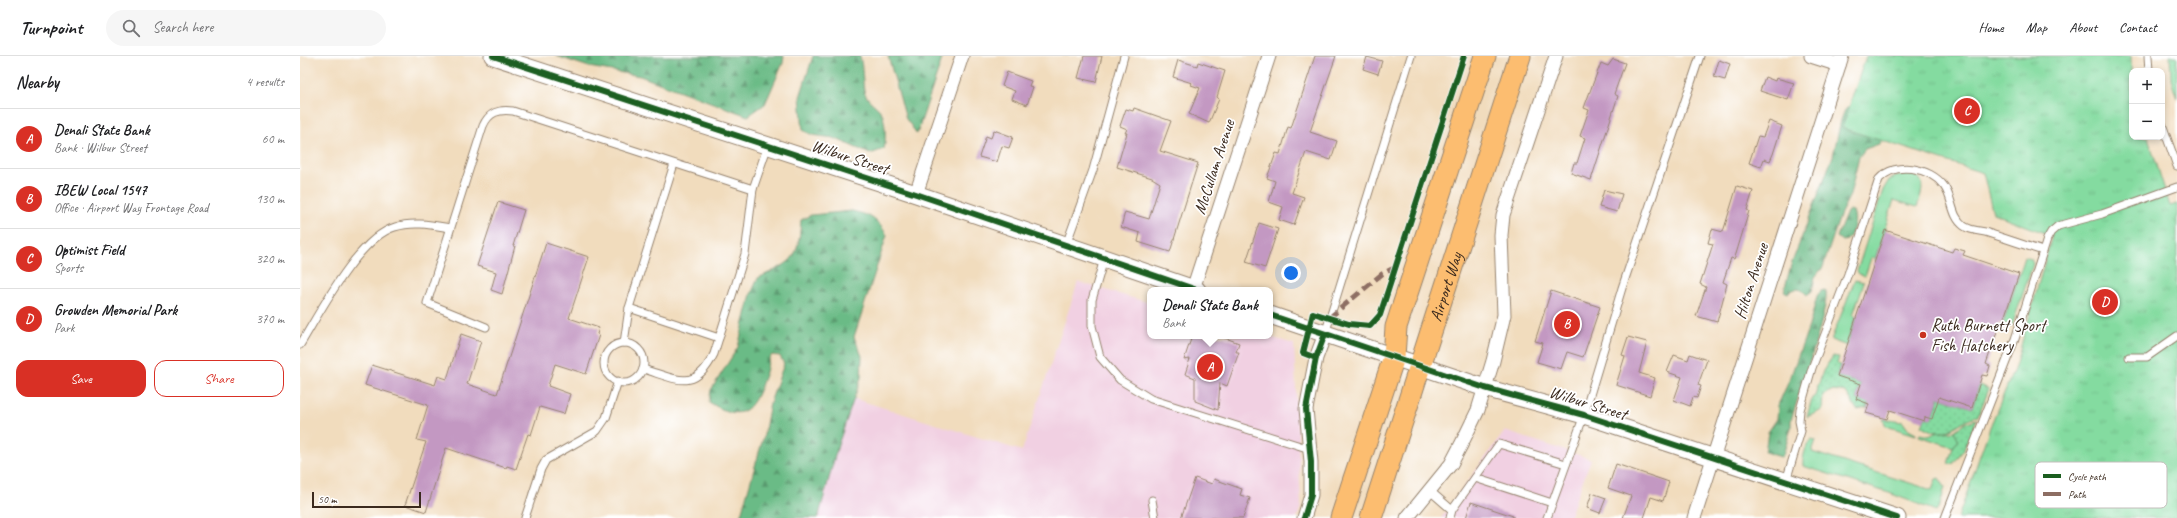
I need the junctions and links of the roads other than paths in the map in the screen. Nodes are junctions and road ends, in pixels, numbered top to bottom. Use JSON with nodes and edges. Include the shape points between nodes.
{"nodes":[{"id":1,"x":493,"y":56,"type":"edge"},
{"id":2,"x":962,"y":56,"type":"edge"},
{"id":3,"x":1124,"y":56,"type":"edge"},
{"id":4,"x":1269,"y":56,"type":"edge"},
{"id":5,"x":1411,"y":56,"type":"edge"},
{"id":6,"x":1485,"y":56,"type":"edge"},
{"id":7,"x":1520,"y":56,"type":"edge"},
{"id":8,"x":1556,"y":56,"type":"edge"},
{"id":9,"x":1700,"y":56,"type":"edge"},
{"id":10,"x":1811,"y":56,"type":"edge"},
{"id":11,"x":2148,"y":56,"type":"edge"},
{"id":12,"x":1841,"y":61,"type":"edge"},
{"id":13,"x":2149,"y":68,"type":"edge"},
{"id":14,"x":2165,"y":132,"type":"edge"},
{"id":15,"x":768,"y":145,"type":"junction"},
{"id":16,"x":674,"y":164,"type":"junction"},
{"id":17,"x":2177,"y":166,"type":"edge"},
{"id":18,"x":2177,"y":187,"type":"edge"},
{"id":19,"x":753,"y":189,"type":"junction"},
{"id":20,"x":916,"y":194,"type":"junction"},
{"id":21,"x":450,"y":228,"type":"junction"},
{"id":22,"x":1066,"y":247,"type":"junction"},
{"id":23,"x":2043,"y":251,"type":"junction"},
{"id":24,"x":1104,"y":259,"type":"junction"},
{"id":25,"x":1189,"y":287,"type":"edge"},
{"id":26,"x":1196,"y":287,"type":"edge"},
{"id":27,"x":629,"y":308,"type":"junction"},
{"id":28,"x":1273,"y":317,"type":"edge"},
{"id":29,"x":486,"y":327,"type":"dead end"},
{"id":30,"x":1325,"y":334,"type":"junction"},
{"id":31,"x":2177,"y":336,"type":"edge"},
{"id":32,"x":719,"y":338,"type":"junction"},
{"id":33,"x":624,"y":343,"type":"junction"},
{"id":34,"x":300,"y":345,"type":"edge"},
{"id":35,"x":2129,"y":356,"type":"dead end"},
{"id":36,"x":1394,"y":357,"type":"junction"},
{"id":37,"x":1419,"y":366,"type":"junction"},
{"id":38,"x":643,"y":369,"type":"junction"},
{"id":39,"x":618,"y":382,"type":"junction"},
{"id":40,"x":1485,"y":388,"type":"junction"},
{"id":41,"x":1584,"y":415,"type":"junction"},
{"id":42,"x":1310,"y":449,"type":"junction"},
{"id":43,"x":1714,"y":458,"type":"junction"},
{"id":44,"x":1566,"y":464,"type":"junction"},
{"id":45,"x":1475,"y":478,"type":"junction"},
{"id":46,"x":1786,"y":481,"type":"junction"},
{"id":47,"x":1429,"y":490,"type":"junction"},
{"id":48,"x":1152,"y":500,"type":"dead end"},
{"id":49,"x":1552,"y":503,"type":"junction"},
{"id":50,"x":1452,"y":510,"type":"junction"},
{"id":51,"x":525,"y":518,"type":"edge"},
{"id":52,"x":1155,"y":518,"type":"edge"},
{"id":53,"x":1304,"y":518,"type":"edge"},
{"id":54,"x":1341,"y":518,"type":"edge"},
{"id":55,"x":1371,"y":518,"type":"edge"},
{"id":56,"x":1407,"y":518,"type":"edge"},
{"id":57,"x":1450,"y":518,"type":"edge"},
{"id":58,"x":1547,"y":518,"type":"edge"},
{"id":59,"x":1694,"y":518,"type":"edge"},
{"id":60,"x":1897,"y":518,"type":"edge"},
{"id":61,"x":1945,"y":518,"type":"edge"}],
"edges":[{"from":1,"to":15,"type":"street","name":"Wilbur Street"},
{"from":2,"to":20,"type":"street"},
{"from":3,"to":22,"type":"lane","via":[[1093,170]]},
{"from":4,"to":26,"type":"street","name":"McCullam Avenue"},
{"from":5,"to":30,"type":"lane"},
{"from":6,"to":36,"type":"main road","name":"Airport Way","via":[[1396,327]]},
{"from":7,"to":37,"type":"main road","name":"Airport Way"},
{"from":8,"to":40,"type":"street","via":[[1503,215],[1501,246],[1504,315]]},
{"from":9,"to":41,"type":"lane","via":[[1622,288]]},
{"from":10,"to":12,"type":"street"},
{"from":11,"to":13,"type":"lane"},
{"from":12,"to":43,"type":"street","name":"Hilton Avenue"},
{"from":14,"to":17,"type":"lane"},
{"from":15,"to":19,"type":"lane"},
{"from":15,"to":20,"type":"street","name":"Wilbur Street"},
{"from":16,"to":19,"type":"lane"},
{"from":16,"to":21,"type":"lane","via":[[513,111],[502,110],[486,118]]},
{"from":16,"to":27,"type":"lane"},
{"from":18,"to":23,"type":"lane","via":[[2102,214],[2058,226],[2051,232]]},
{"from":19,"to":32,"type":"lane","via":[[745,254]]},
{"from":20,"to":22,"type":"street","name":"Wilbur Street"},
{"from":21,"to":29,"type":"lane","via":[[427,303]]},
{"from":21,"to":34,"type":"lane","via":[[419,223],[395,227],[374,238],[340,279]]},
{"from":22,"to":24,"type":"street","name":"Wilbur Street"},
{"from":23,"to":46,"type":"lane","via":[[1964,226],[1955,215],[1951,198],[1943,184],[1927,174],[1903,168],[1896,168],[1884,174],[1879,179],[1848,274],[1812,368],[1800,410],[1801,431]]},
{"from":23,"to":61,"type":"lane","via":[[2015,339]]},
{"from":24,"to":25,"type":"street","name":"Wilbur Street"},
{"from":24,"to":42,"type":"lane","via":[[1092,300],[1092,326],[1100,356],[1120,380],[1151,399]]},
{"from":27,"to":32,"type":"lane"},
{"from":27,"to":33,"type":"lane"},
{"from":28,"to":30,"type":"street","name":"Wilbur Street"},
{"from":30,"to":36,"type":"street","name":"Wilbur Street"},
{"from":30,"to":42,"type":"street","via":[[1316,358],[1306,410]]},
{"from":31,"to":35,"type":"lane","via":[[2147,357]]},
{"from":32,"to":38,"type":"lane","via":[[708,366],[692,379],[683,380]]},
{"from":33,"to":38,"type":"lane","via":[[632,344],[641,353],[644,359]]},
{"from":33,"to":39,"type":"lane","via":[[609,350],[605,361],[608,373]]},
{"from":36,"to":37,"type":"street","name":"Wilbur Street"},
{"from":36,"to":54,"type":"main road","name":"Airport Way"},
{"from":37,"to":40,"type":"street","name":"Wilbur Street"},
{"from":37,"to":55,"type":"main road","name":"Airport Way"},
{"from":38,"to":39,"type":"lane","via":[[637,378]]},
{"from":39,"to":51,"type":"lane","via":[[606,418],[597,432],[546,460]]},
{"from":40,"to":41,"type":"street","name":"Wilbur Street"},
{"from":40,"to":47,"type":"street","via":[[1478,410],[1451,464]]},
{"from":41,"to":43,"type":"street","name":"Wilbur Street"},
{"from":41,"to":44,"type":"lane"},
{"from":42,"to":53,"type":"street","via":[[1311,494]]},
{"from":43,"to":46,"type":"street","name":"Wilbur Street"},
{"from":43,"to":59,"type":"street","name":"Hilton Avenue"},
{"from":44,"to":45,"type":"lane","via":[[1499,444]]},
{"from":44,"to":49,"type":"lane"},
{"from":45,"to":49,"type":"lane"},
{"from":45,"to":50,"type":"lane"},
{"from":46,"to":60,"type":"street","name":"Wilbur Street"},
{"from":47,"to":50,"type":"lane"},
{"from":47,"to":56,"type":"street"},
{"from":48,"to":52,"type":"lane"},
{"from":49,"to":58,"type":"lane"},
{"from":50,"to":57,"type":"lane"}]}
